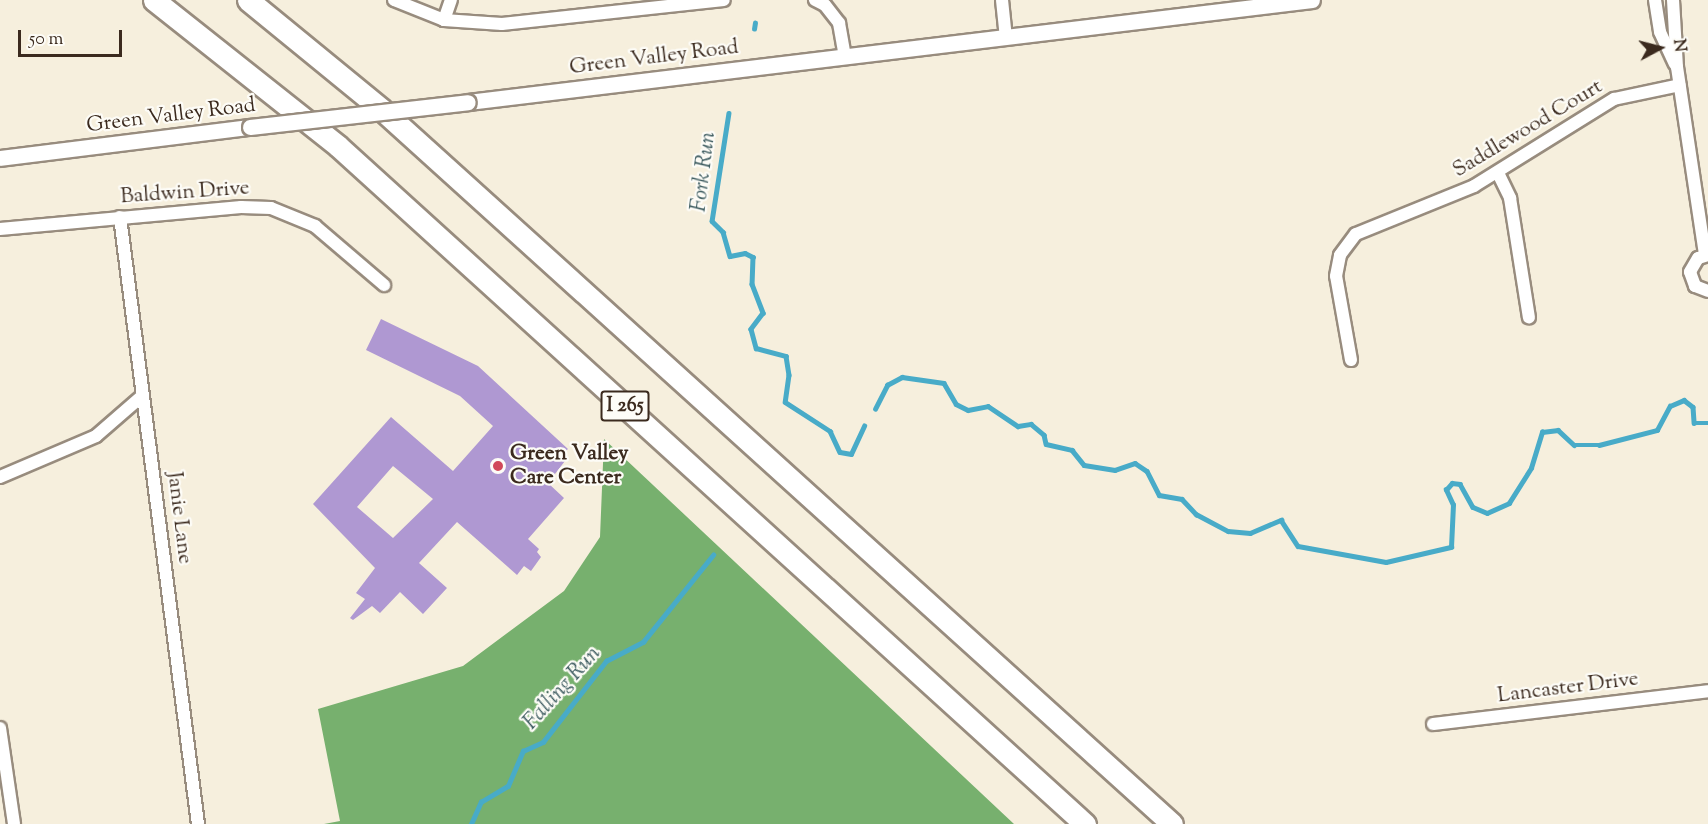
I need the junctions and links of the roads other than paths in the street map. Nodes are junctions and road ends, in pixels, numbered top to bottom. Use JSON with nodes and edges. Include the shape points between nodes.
{"nodes":[{"id":1,"x":154,"y":0,"type":"edge"},
{"id":2,"x":248,"y":0,"type":"edge"},
{"id":3,"x":394,"y":0,"type":"edge"},
{"id":4,"x":451,"y":0,"type":"edge"},
{"id":5,"x":724,"y":0,"type":"edge"},
{"id":6,"x":815,"y":0,"type":"edge"},
{"id":7,"x":1002,"y":0,"type":"edge"},
{"id":8,"x":1312,"y":0,"type":"edge"},
{"id":9,"x":1655,"y":0,"type":"edge"},
{"id":10,"x":1673,"y":0,"type":"edge"},
{"id":11,"x":444,"y":20,"type":"junction"},
{"id":12,"x":1006,"y":36,"type":"junction"},
{"id":13,"x":845,"y":56,"type":"junction"},
{"id":14,"x":1677,"y":68,"type":"junction"},
{"id":15,"x":1680,"y":85,"type":"junction"},
{"id":16,"x":0,"y":158,"type":"edge"},
{"id":17,"x":1498,"y":173,"type":"junction"},
{"id":18,"x":120,"y":217,"type":"junction"},
{"id":19,"x":0,"y":229,"type":"edge"},
{"id":20,"x":1707,"y":255,"type":"edge"},
{"id":21,"x":384,"y":285,"type":"dead end"},
{"id":22,"x":1708,"y":291,"type":"edge"},
{"id":23,"x":1529,"y":318,"type":"dead end"},
{"id":24,"x":1350,"y":360,"type":"dead end"},
{"id":25,"x":142,"y":396,"type":"junction"},
{"id":26,"x":0,"y":477,"type":"edge"},
{"id":27,"x":1708,"y":691,"type":"edge"},
{"id":28,"x":1433,"y":724,"type":"dead end"},
{"id":29,"x":0,"y":728,"type":"edge"},
{"id":30,"x":14,"y":824,"type":"edge"},
{"id":31,"x":198,"y":824,"type":"edge"},
{"id":32,"x":1085,"y":824,"type":"edge"},
{"id":33,"x":1172,"y":824,"type":"edge"}],
"edges":[{"from":1,"to":32,"type":"highway","number":"I 265","via":[[338,146]]},
{"from":2,"to":33,"type":"highway","number":"I 265","via":[[381,109]]},
{"from":3,"to":11,"type":"street"},
{"from":4,"to":11,"type":"street"},
{"from":5,"to":11,"type":"street","via":[[502,24]]},
{"from":6,"to":13,"type":"street","via":[[839,23]]},
{"from":7,"to":12,"type":"street"},
{"from":8,"to":12,"type":"street","name":"Green Valley Road"},
{"from":9,"to":14,"type":"street","via":[[1660,32]]},
{"from":10,"to":14,"type":"street"},
{"from":12,"to":13,"type":"street","name":"Green Valley Road"},
{"from":13,"to":16,"type":"street","name":"Green Valley Road","bridge":true},
{"from":14,"to":15,"type":"street"},
{"from":15,"to":17,"type":"street","name":"Saddlewood Court","via":[[1607,102]]},
{"from":15,"to":20,"type":"street"},
{"from":17,"to":23,"type":"street","via":[[1510,198]]},
{"from":17,"to":24,"type":"street","name":"Saddlewood Court","via":[[1451,198],[1368,229],[1347,243],[1336,276]]},
{"from":18,"to":19,"type":"street","name":"Baldwin Drive"},
{"from":18,"to":21,"type":"street","name":"Baldwin Drive","via":[[271,208],[315,226]]},
{"from":18,"to":25,"type":"street","name":"Janie Lane"},
{"from":20,"to":22,"type":"street","via":[[1698,258],[1690,272],[1695,286]]},
{"from":25,"to":26,"type":"street","via":[[96,436]]},
{"from":25,"to":31,"type":"street","name":"Janie Lane"},
{"from":27,"to":28,"type":"street","name":"Lancaster Drive"},
{"from":29,"to":30,"type":"street"}]}
